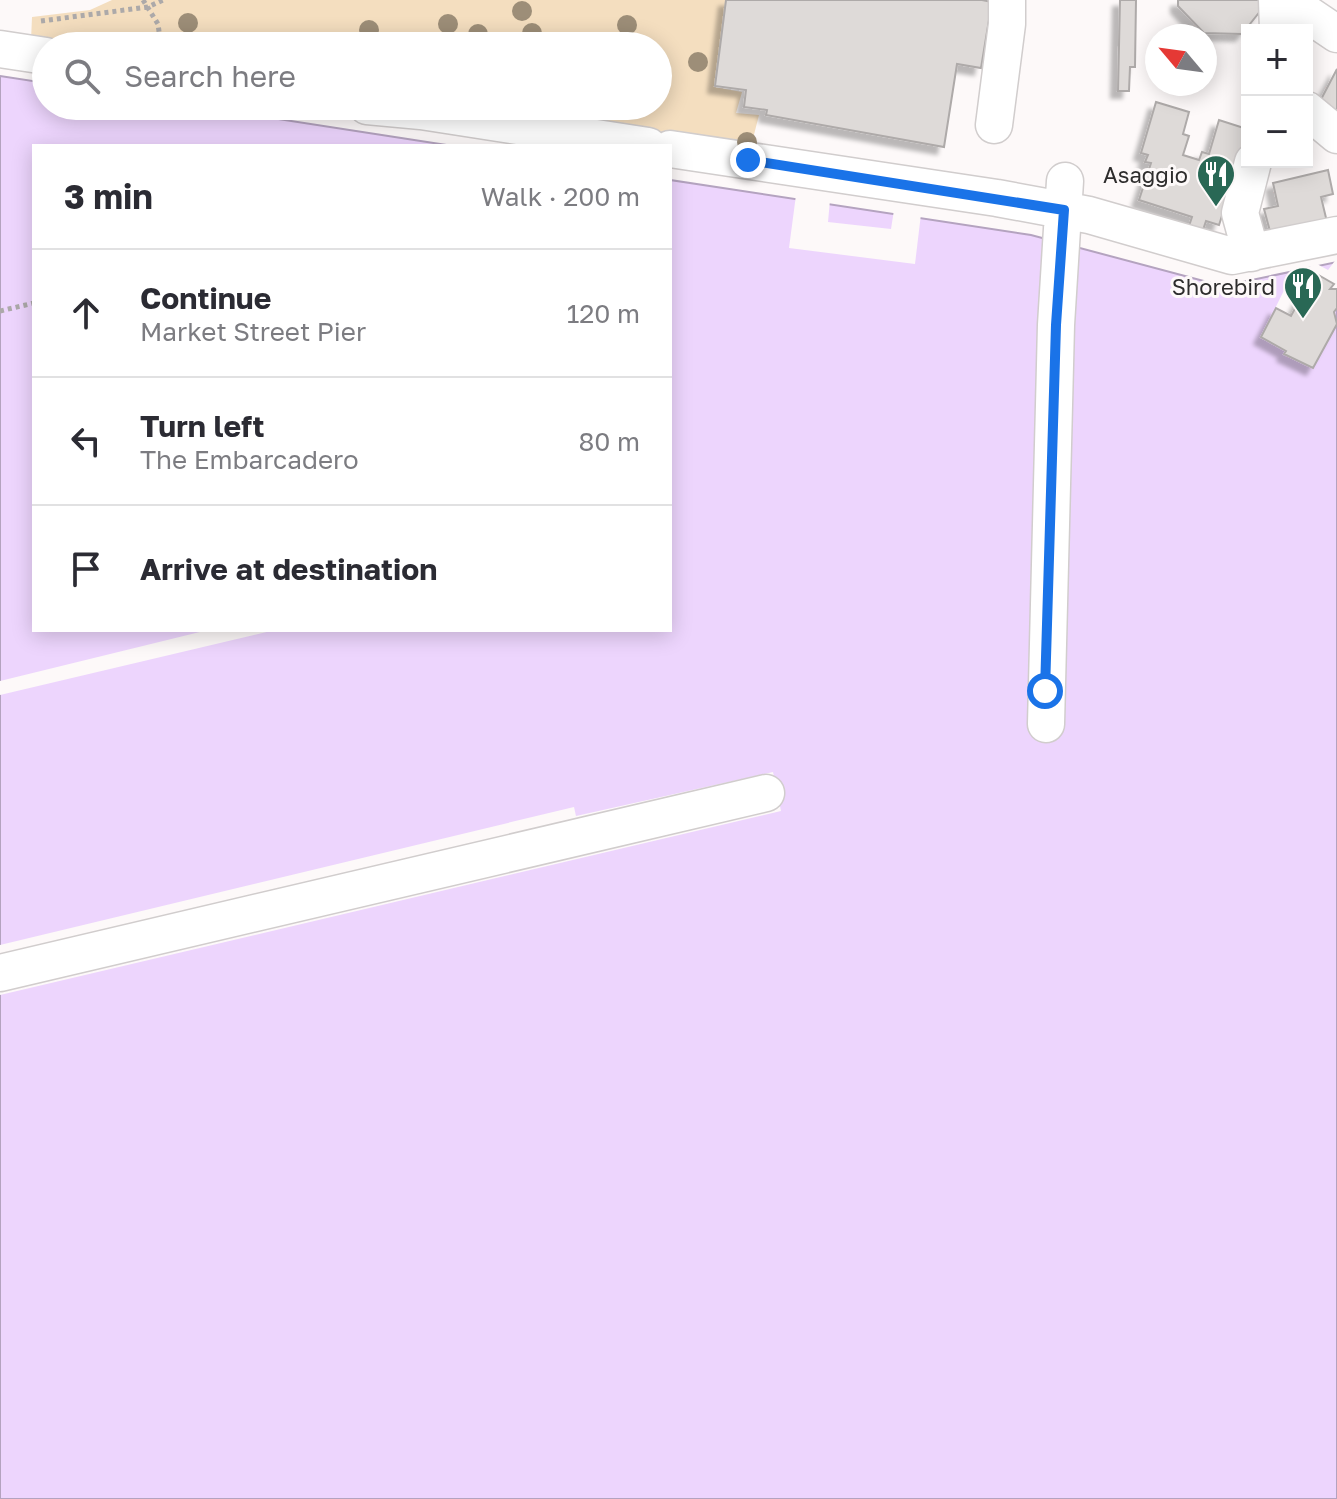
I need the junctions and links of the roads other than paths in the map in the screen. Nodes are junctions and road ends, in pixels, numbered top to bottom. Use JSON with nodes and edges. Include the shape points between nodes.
{"nodes":[{"id":1,"x":1007,"y":0,"type":"edge"},
{"id":2,"x":1277,"y":0,"type":"edge"},
{"id":3,"x":1293,"y":0,"type":"edge"},
{"id":4,"x":1278,"y":24,"type":"edge"},
{"id":5,"x":1337,"y":34,"type":"edge"},
{"id":6,"x":0,"y":49,"type":"edge"},
{"id":7,"x":32,"y":54,"type":"edge"},
{"id":8,"x":1313,"y":115,"type":"edge"},
{"id":9,"x":479,"y":120,"type":"edge"},
{"id":10,"x":994,"y":125,"type":"dead end"},
{"id":11,"x":1337,"y":135,"type":"edge"},
{"id":12,"x":635,"y":144,"type":"edge"},
{"id":13,"x":672,"y":149,"type":"edge"},
{"id":14,"x":1251,"y":168,"type":"edge"},
{"id":15,"x":1064,"y":196,"type":"junction"},
{"id":16,"x":1337,"y":235,"type":"edge"},
{"id":17,"x":1251,"y":253,"type":"junction"},
{"id":18,"x":1046,"y":724,"type":"dead end"},
{"id":19,"x":766,"y":793,"type":"dead end"},
{"id":20,"x":0,"y":973,"type":"edge"}],
"edges":[{"from":1,"to":10,"type":"street"},
{"from":2,"to":4,"type":"street"},
{"from":3,"to":5,"type":"street"},
{"from":6,"to":7,"type":"street"},
{"from":8,"to":11,"type":"street"},
{"from":9,"to":12,"type":"street"},
{"from":13,"to":15,"type":"street","via":[[854,176]]},
{"from":14,"to":17,"type":"street","via":[[1240,213]]},
{"from":15,"to":17,"type":"street","via":[[1118,223],[1232,256]]},
{"from":15,"to":18,"type":"street"},
{"from":16,"to":17,"type":"street"},
{"from":19,"to":20,"type":"street"}]}
